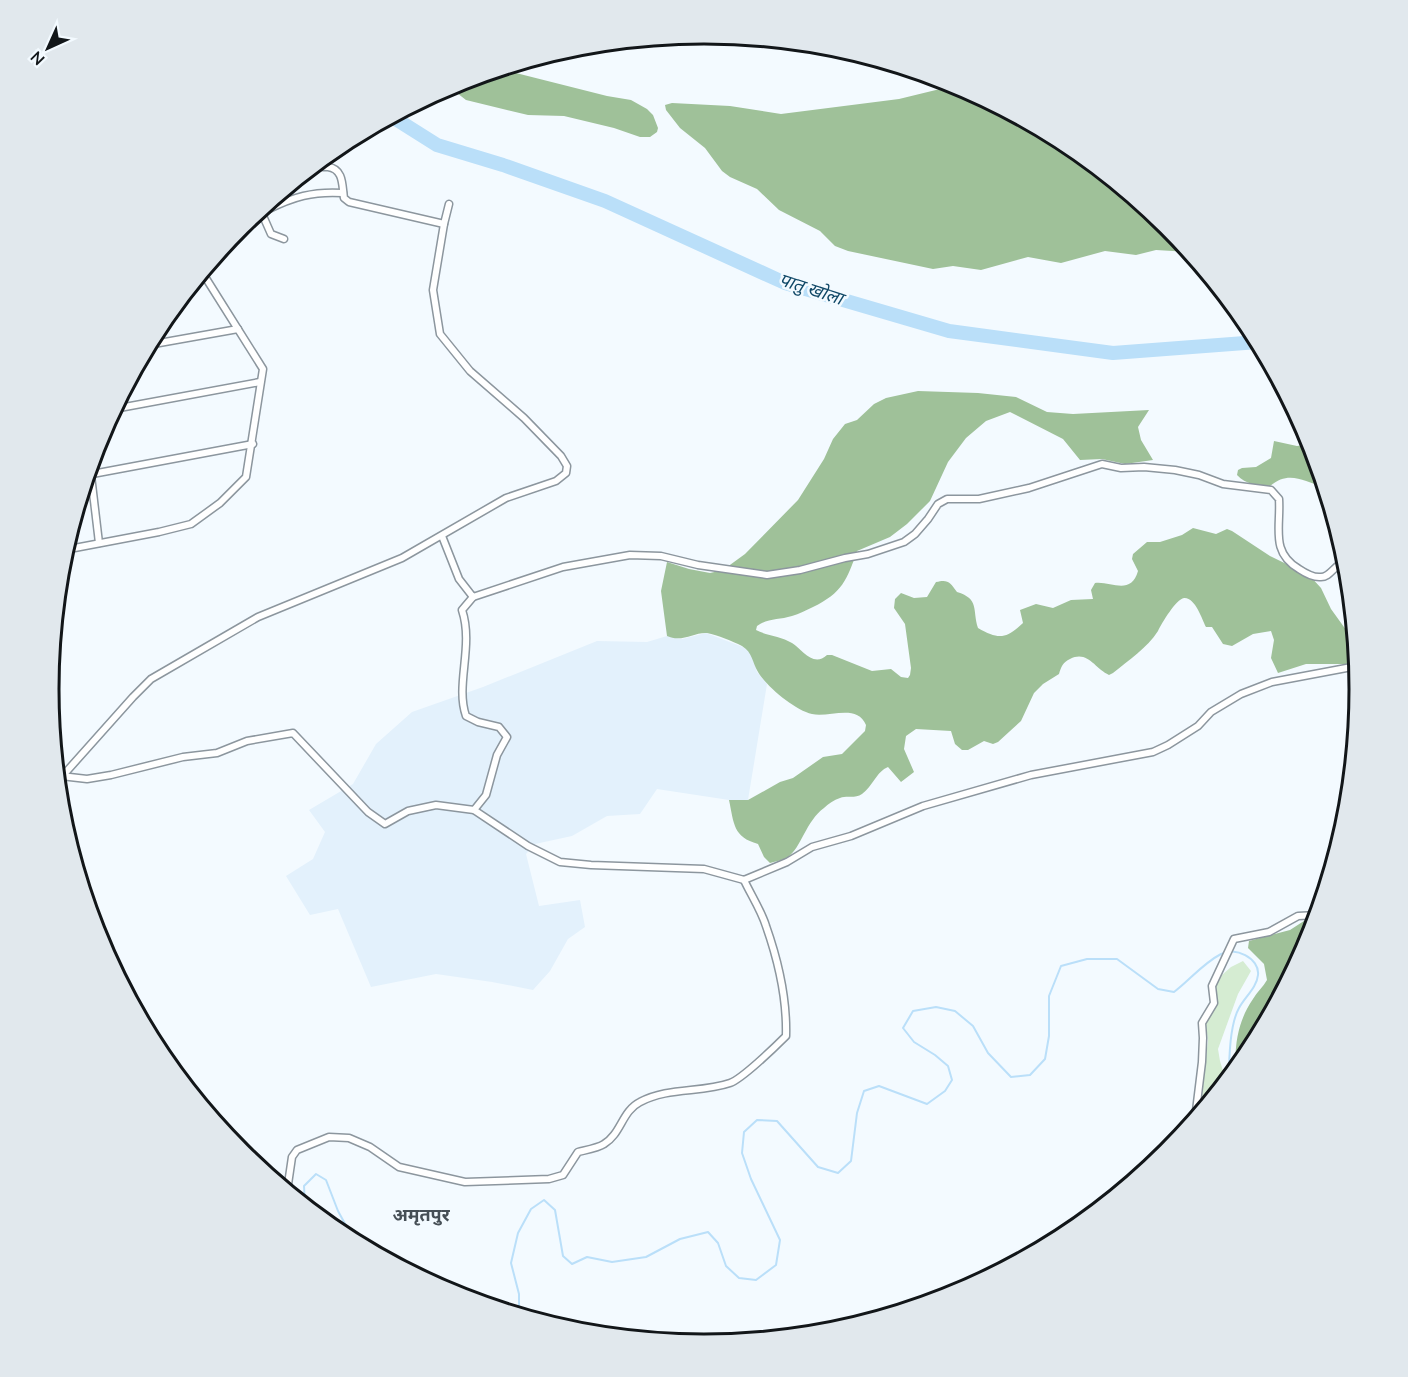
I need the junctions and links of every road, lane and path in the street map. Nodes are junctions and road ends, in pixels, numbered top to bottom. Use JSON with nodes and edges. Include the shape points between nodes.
{"nodes":[{"id":1,"x":324,"y":168,"type":"edge"},
{"id":2,"x":343,"y":193,"type":"junction"},
{"id":3,"x":449,"y":204,"type":"dead end"},
{"id":4,"x":276,"y":206,"type":"edge"},
{"id":5,"x":264,"y":218,"type":"edge"},
{"id":6,"x":444,"y":224,"type":"junction"},
{"id":7,"x":284,"y":239,"type":"dead end"},
{"id":8,"x":206,"y":279,"type":"edge"},
{"id":9,"x":238,"y":329,"type":"junction"},
{"id":10,"x":160,"y":343,"type":"edge"},
{"id":11,"x":260,"y":382,"type":"junction"},
{"id":12,"x":124,"y":407,"type":"edge"},
{"id":13,"x":253,"y":444,"type":"junction"},
{"id":14,"x":97,"y":471,"type":"edge"},
{"id":15,"x":91,"y":487,"type":"edge"},
{"id":16,"x":442,"y":536,"type":"junction"},
{"id":17,"x":99,"y":543,"type":"junction"},
{"id":18,"x":75,"y":548,"type":"edge"},
{"id":19,"x":1337,"y":565,"type":"edge"},
{"id":20,"x":473,"y":597,"type":"junction"},
{"id":21,"x":1349,"y":668,"type":"edge"},
{"id":22,"x":65,"y":772,"type":"edge"},
{"id":23,"x":66,"y":778,"type":"edge"},
{"id":24,"x":474,"y":810,"type":"junction"},
{"id":25,"x":744,"y":880,"type":"junction"},
{"id":26,"x":1308,"y":916,"type":"edge"},
{"id":27,"x":1197,"y":1104,"type":"edge"},
{"id":28,"x":288,"y":1181,"type":"edge"}],
"edges":[{"from":1,"to":2,"type":"street","via":[[341,174]]},
{"from":2,"to":4,"type":"street","via":[[322,191]]},
{"from":2,"to":6,"type":"street","via":[[349,202]]},
{"from":3,"to":6,"type":"street"},
{"from":5,"to":7,"type":"street","via":[[271,234]]},
{"from":6,"to":16,"type":"street","via":[[433,290],[440,334],[470,371],[524,418],[567,466],[566,473],[556,481],[506,498]]},
{"from":8,"to":9,"type":"street"},
{"from":9,"to":10,"type":"street"},
{"from":9,"to":11,"type":"street","via":[[263,369]]},
{"from":11,"to":12,"type":"street"},
{"from":11,"to":13,"type":"street"},
{"from":13,"to":14,"type":"street"},
{"from":13,"to":17,"type":"street","via":[[246,477],[220,503],[190,524]]},
{"from":15,"to":17,"type":"street"},
{"from":16,"to":20,"type":"street","via":[[459,579]]},
{"from":16,"to":22,"type":"street","via":[[402,558],[258,617],[152,679]]},
{"from":17,"to":18,"type":"street"},
{"from":19,"to":20,"type":"street","via":[[1320,578],[1290,564],[1278,543],[1279,499],[1271,490],[1223,484],[1175,470],[1102,464],[1029,488],[979,499],[946,499],[904,542],[800,570],[768,575],[654,555],[630,555],[564,567]]},
{"from":20,"to":24,"type":"street","via":[[462,610],[467,640],[462,704],[466,716],[499,727],[507,737],[497,755],[486,795]]},
{"from":21,"to":25,"type":"street","via":[[1272,682],[1241,694],[1211,712],[1198,726],[1153,752],[1031,776],[923,806],[851,836],[812,847]]},
{"from":23,"to":24,"type":"street","via":[[111,775],[293,733],[385,824],[408,811],[436,805]]},
{"from":24,"to":25,"type":"street","via":[[560,862],[704,869]]},
{"from":25,"to":28,"type":"street","via":[[766,925],[776,958],[786,1036],[733,1083],[656,1095],[638,1102],[604,1144],[578,1152],[563,1175],[549,1179],[465,1182],[399,1167],[370,1147],[349,1138],[329,1137],[297,1150]]},
{"from":26,"to":27,"type":"street","via":[[1298,916],[1269,932],[1234,939],[1212,986],[1214,1003],[1202,1023]]}]}
